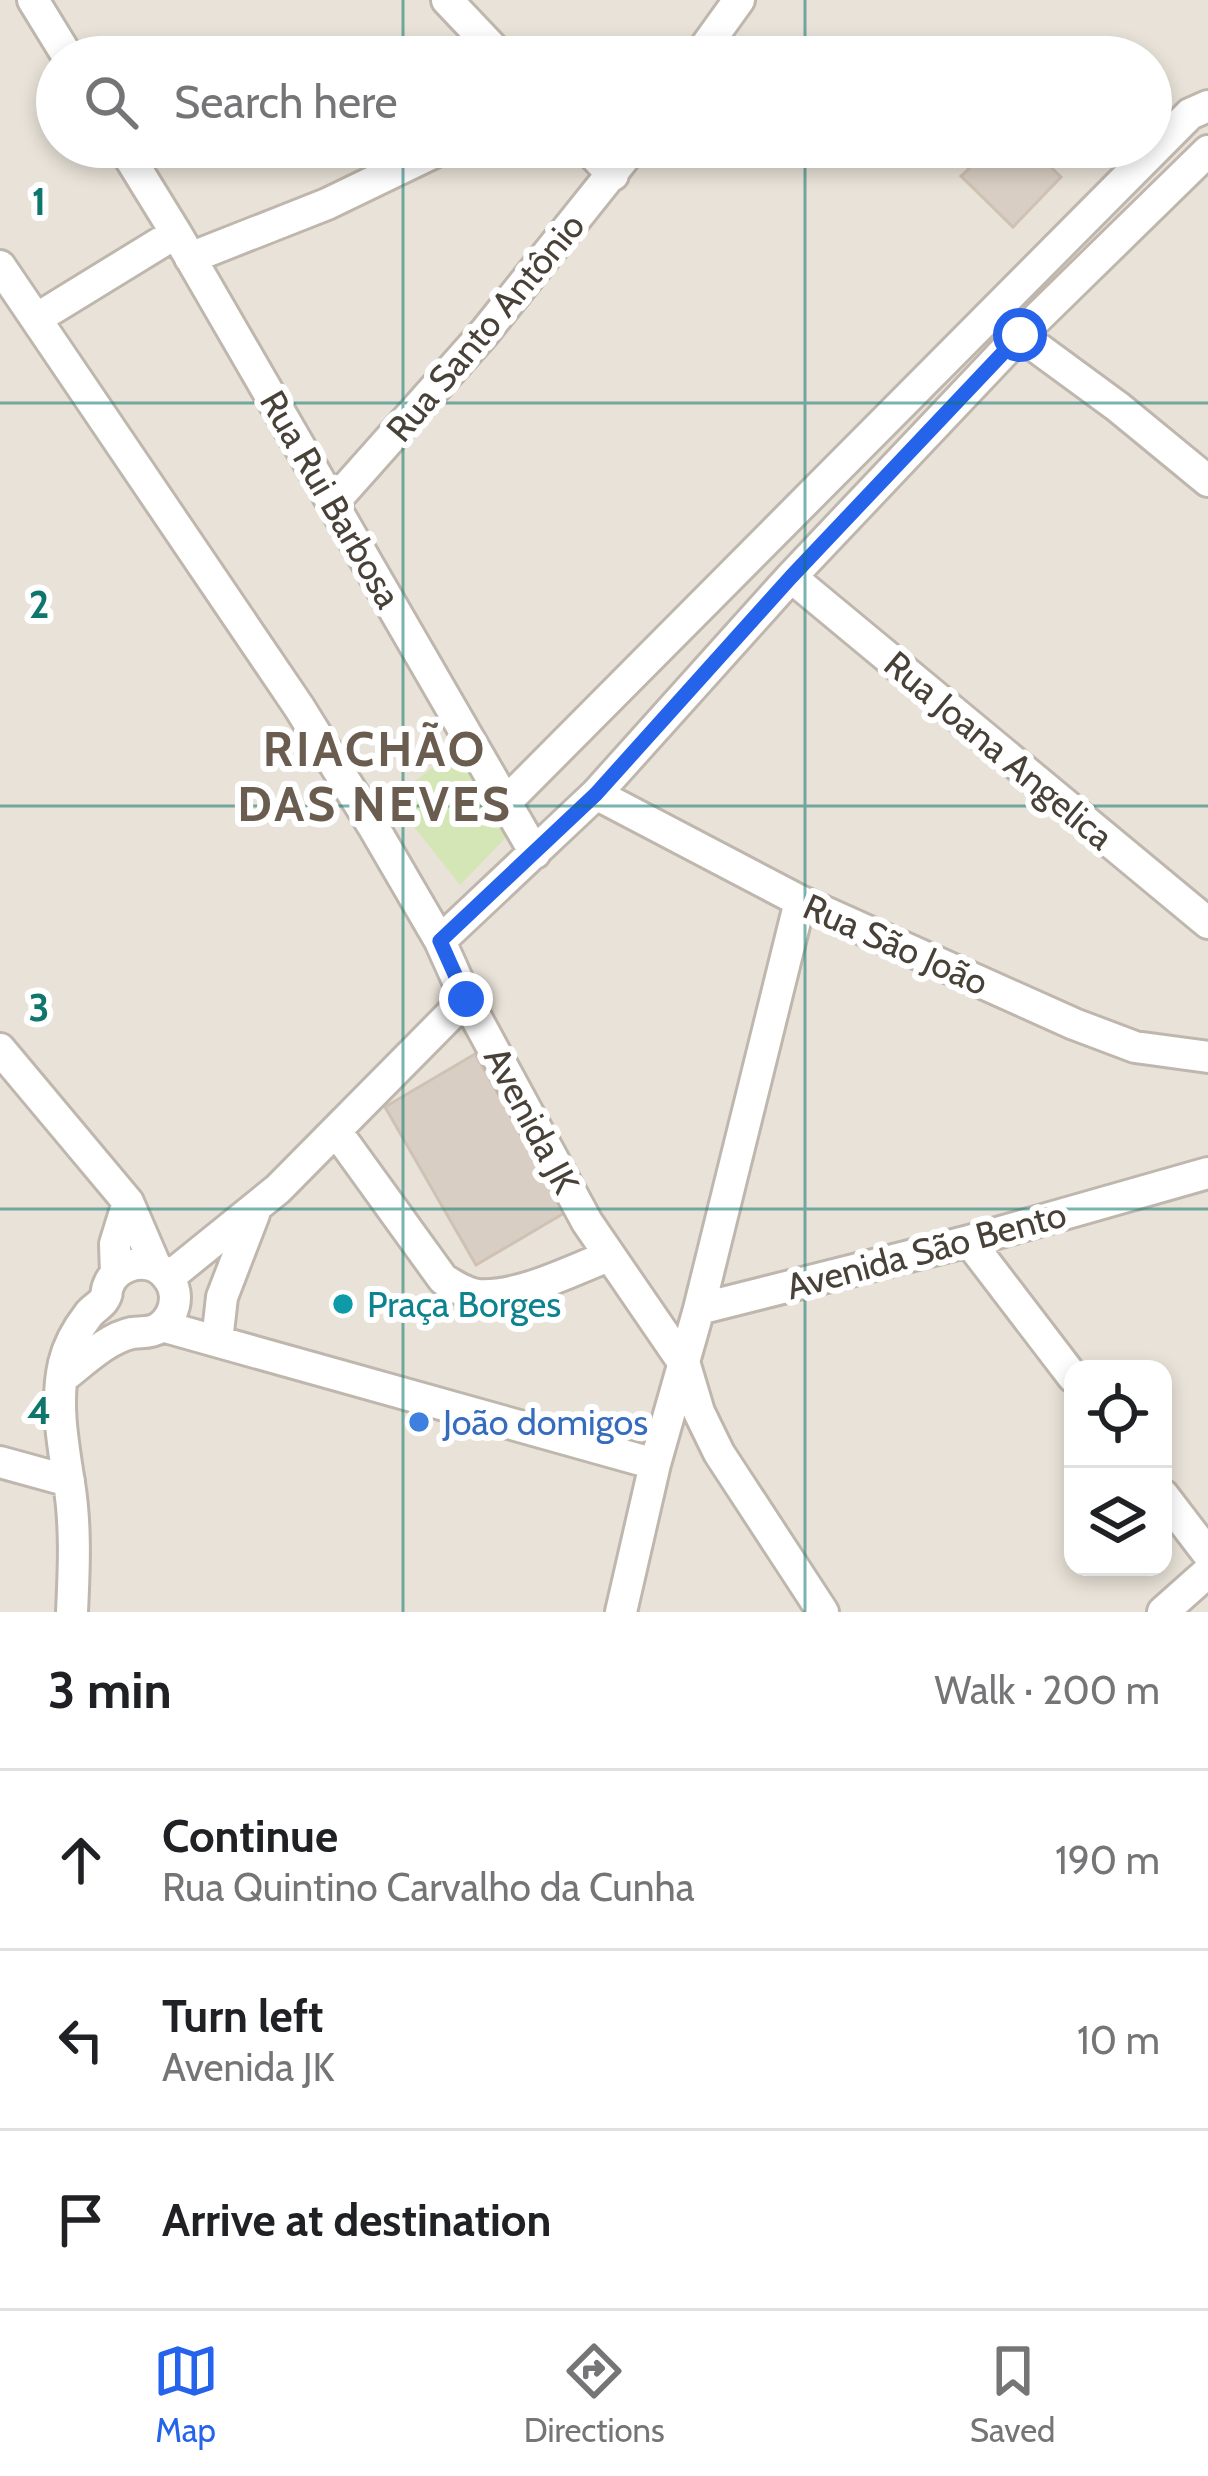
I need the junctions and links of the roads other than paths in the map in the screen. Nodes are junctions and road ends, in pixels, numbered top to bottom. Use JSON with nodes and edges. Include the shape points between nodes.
{"nodes":[{"id":1,"x":33,"y":0,"type":"edge"},
{"id":2,"x":447,"y":0,"type":"edge"},
{"id":3,"x":739,"y":0,"type":"edge"},
{"id":4,"x":55,"y":36,"type":"edge"},
{"id":5,"x":481,"y":36,"type":"edge"},
{"id":6,"x":713,"y":36,"type":"edge"},
{"id":7,"x":1208,"y":106,"type":"edge"},
{"id":8,"x":1172,"y":132,"type":"edge"},
{"id":9,"x":1208,"y":151,"type":"edge"},
{"id":10,"x":136,"y":168,"type":"edge"},
{"id":11,"x":401,"y":168,"type":"edge"},
{"id":12,"x":606,"y":168,"type":"edge"},
{"id":13,"x":618,"y":168,"type":"edge"},
{"id":14,"x":1136,"y":168,"type":"edge"},
{"id":15,"x":613,"y":175,"type":"junction"},
{"id":16,"x":183,"y":245,"type":"junction"},
{"id":17,"x":4,"y":281,"type":"edge"},
{"id":18,"x":36,"y":319,"type":"junction"},
{"id":19,"x":1020,"y":335,"type":"junction"},
{"id":20,"x":1208,"y":481,"type":"edge"},
{"id":21,"x":333,"y":503,"type":"junction"},
{"id":22,"x":791,"y":577,"type":"junction"},
{"id":23,"x":596,"y":794,"type":"junction"},
{"id":24,"x":506,"y":802,"type":"junction"},
{"id":25,"x":535,"y":853,"type":"junction"},
{"id":26,"x":800,"y":902,"type":"junction"},
{"id":27,"x":1208,"y":923,"type":"edge"},
{"id":28,"x":440,"y":941,"type":"junction"},
{"id":29,"x":466,"y":999,"type":"junction"},
{"id":30,"x":0,"y":1049,"type":"edge"},
{"id":31,"x":1208,"y":1057,"type":"edge"},
{"id":32,"x":336,"y":1131,"type":"junction"},
{"id":33,"x":1208,"y":1173,"type":"edge"},
{"id":34,"x":128,"y":1202,"type":"junction"},
{"id":35,"x":256,"y":1209,"type":"junction"},
{"id":36,"x":969,"y":1241,"type":"junction"},
{"id":37,"x":609,"y":1256,"type":"junction"},
{"id":38,"x":162,"y":1273,"type":"junction"},
{"id":39,"x":111,"y":1286,"type":"junction"},
{"id":40,"x":699,"y":1309,"type":"junction"},
{"id":41,"x":147,"y":1329,"type":"junction"},
{"id":42,"x":217,"y":1341,"type":"junction"},
{"id":43,"x":685,"y":1365,"type":"junction"},
{"id":44,"x":1064,"y":1365,"type":"edge"},
{"id":45,"x":62,"y":1378,"type":"junction"},
{"id":46,"x":0,"y":1462,"type":"edge"},
{"id":47,"x":655,"y":1464,"type":"junction"},
{"id":48,"x":69,"y":1481,"type":"junction"},
{"id":49,"x":1172,"y":1508,"type":"edge"},
{"id":50,"x":1208,"y":1554,"type":"edge"},
{"id":51,"x":1208,"y":1572,"type":"edge"},
{"id":52,"x":72,"y":1612,"type":"edge"},
{"id":53,"x":621,"y":1612,"type":"edge"},
{"id":54,"x":824,"y":1612,"type":"edge"},
{"id":55,"x":1163,"y":1612,"type":"edge"}],
"edges":[{"from":1,"to":4,"type":"street"},
{"from":2,"to":5,"type":"street"},
{"from":3,"to":6,"type":"street"},
{"from":7,"to":8,"type":"street"},
{"from":9,"to":19,"type":"street"},
{"from":10,"to":16,"type":"street","name":"Rua Rui Barbosa"},
{"from":11,"to":16,"type":"street","via":[[326,204]]},
{"from":12,"to":15,"type":"street"},
{"from":13,"to":15,"type":"street","name":"Rua Santo Antônio"},
{"from":14,"to":24,"type":"street"},
{"from":15,"to":21,"type":"street","name":"Rua Santo Antônio"},
{"from":16,"to":18,"type":"street"},
{"from":16,"to":21,"type":"street","name":"Rua Rui Barbosa"},
{"from":17,"to":18,"type":"street","name":"Avenida JK"},
{"from":18,"to":28,"type":"street","name":"Avenida JK","via":[[299,707]]},
{"from":19,"to":20,"type":"street"},
{"from":19,"to":22,"type":"street"},
{"from":21,"to":24,"type":"street","name":"Rua Rui Barbosa"},
{"from":22,"to":23,"type":"street"},
{"from":22,"to":27,"type":"street","name":"Rua Joana Angelica"},
{"from":23,"to":25,"type":"street"},
{"from":23,"to":26,"type":"street","name":"Rua São João"},
{"from":24,"to":25,"type":"street","name":"Rua Rui Barbosa"},
{"from":25,"to":28,"type":"street"},
{"from":26,"to":31,"type":"street","name":"Rua São João","via":[[1074,1024],[1135,1047]]},
{"from":26,"to":40,"type":"street"},
{"from":28,"to":29,"type":"street","name":"Avenida JK"},
{"from":29,"to":32,"type":"street"},
{"from":29,"to":37,"type":"street","name":"Avenida JK"},
{"from":30,"to":34,"type":"street"},
{"from":32,"to":35,"type":"street"},
{"from":32,"to":37,"type":"street","via":[[443,1279],[461,1290],[518,1290]]},
{"from":33,"to":36,"type":"street","name":"Avenida São Bento"},
{"from":34,"to":38,"type":"street"},
{"from":34,"to":39,"type":"street"},
{"from":35,"to":38,"type":"street"},
{"from":35,"to":42,"type":"street","via":[[222,1297]]},
{"from":36,"to":40,"type":"street","name":"Avenida São Bento"},
{"from":36,"to":44,"type":"street"},
{"from":37,"to":43,"type":"street","name":"Avenida JK"},
{"from":38,"to":39,"type":"street","via":[[134,1264]]},
{"from":38,"to":41,"type":"street","via":[[175,1298],[169,1318]]},
{"from":39,"to":41,"type":"street","via":[[110,1316],[123,1330]]},
{"from":39,"to":45,"type":"street","via":[[71,1342]]},
{"from":40,"to":43,"type":"street"},
{"from":41,"to":42,"type":"street"},
{"from":41,"to":45,"type":"street","via":[[108,1344]]},
{"from":42,"to":47,"type":"street"},
{"from":43,"to":47,"type":"street"},
{"from":43,"to":54,"type":"street","name":"Avenida JK","via":[[719,1453]]},
{"from":45,"to":48,"type":"street"},
{"from":46,"to":48,"type":"street"},
{"from":47,"to":53,"type":"street"},
{"from":48,"to":52,"type":"street"},
{"from":49,"to":50,"type":"street"},
{"from":51,"to":55,"type":"street"}]}
